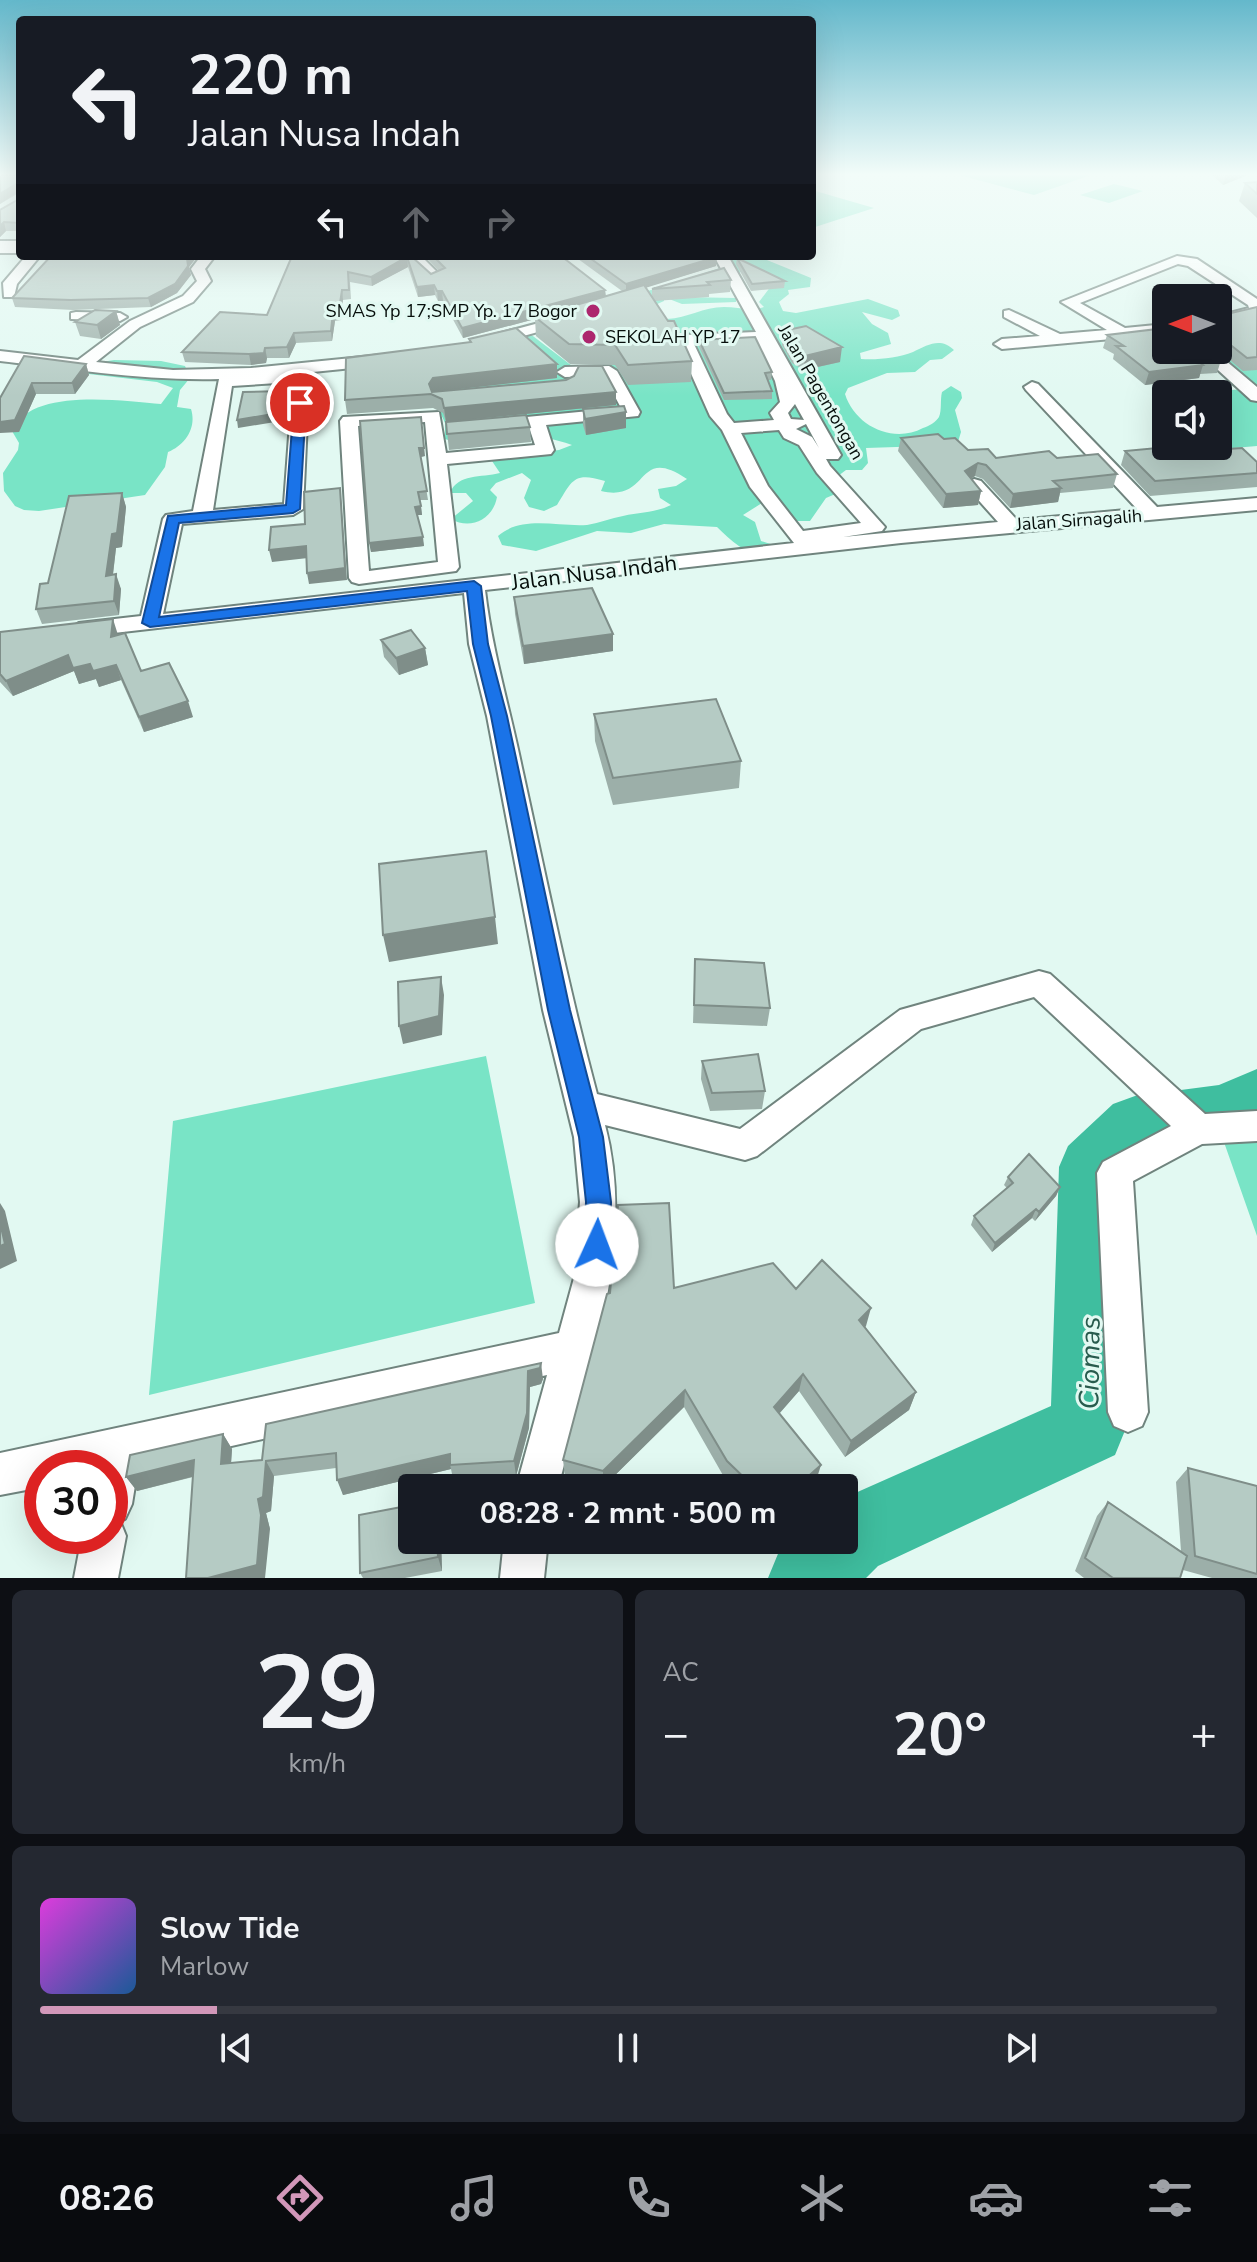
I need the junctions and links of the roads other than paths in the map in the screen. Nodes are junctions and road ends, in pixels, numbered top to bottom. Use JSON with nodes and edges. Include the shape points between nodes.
{"nodes":[{"id":1,"x":30,"y":260,"type":"edge"},
{"id":2,"x":205,"y":260,"type":"edge"},
{"id":3,"x":417,"y":260,"type":"edge"},
{"id":4,"x":722,"y":266,"type":"edge"},
{"id":5,"x":436,"y":278,"type":"edge"},
{"id":6,"x":1225,"y":284,"type":"edge"},
{"id":7,"x":1232,"y":288,"type":"edge"},
{"id":8,"x":9,"y":294,"type":"dead end"},
{"id":9,"x":585,"y":314,"type":"edge"},
{"id":10,"x":1009,"y":314,"type":"dead end"},
{"id":11,"x":76,"y":316,"type":"dead end"},
{"id":12,"x":1232,"y":317,"type":"edge"},
{"id":13,"x":152,"y":318,"type":"junction"},
{"id":14,"x":1152,"y":330,"type":"edge"},
{"id":15,"x":1123,"y":333,"type":"junction"},
{"id":16,"x":1058,"y":339,"type":"junction"},
{"id":17,"x":1002,"y":344,"type":"dead end"},
{"id":18,"x":469,"y":346,"type":"edge"},
{"id":19,"x":537,"y":347,"type":"edge"},
{"id":20,"x":0,"y":356,"type":"edge"},
{"id":21,"x":406,"y":357,"type":"edge"},
{"id":22,"x":1220,"y":364,"type":"edge"},
{"id":23,"x":80,"y":366,"type":"junction"},
{"id":24,"x":565,"y":372,"type":"junction"},
{"id":25,"x":1032,"y":387,"type":"dead end"},
{"id":26,"x":555,"y":388,"type":"edge"},
{"id":27,"x":1257,"y":396,"type":"edge"},
{"id":28,"x":781,"y":419,"type":"junction"},
{"id":29,"x":536,"y":421,"type":"junction"},
{"id":30,"x":724,"y":422,"type":"junction"},
{"id":31,"x":814,"y":424,"type":"junction"},
{"id":32,"x":478,"y":427,"type":"edge"},
{"id":33,"x":437,"y":459,"type":"junction"},
{"id":34,"x":974,"y":485,"type":"edge"},
{"id":35,"x":1257,"y":504,"type":"edge"},
{"id":36,"x":1153,"y":515,"type":"junction"},
{"id":37,"x":202,"y":517,"type":"junction"},
{"id":38,"x":1011,"y":525,"type":"junction"},
{"id":39,"x":901,"y":537,"type":"junction"},
{"id":40,"x":387,"y":586,"type":"junction"},
{"id":41,"x":474,"y":586,"type":"junction"},
{"id":42,"x":150,"y":623,"type":"junction"},
{"id":43,"x":61,"y":632,"type":"edge"},
{"id":44,"x":583,"y":1105,"type":"junction"},
{"id":45,"x":1257,"y":1126,"type":"edge"},
{"id":46,"x":1198,"y":1129,"type":"junction"},
{"id":47,"x":575,"y":1349,"type":"junction"},
{"id":48,"x":1128,"y":1412,"type":"dead end"},
{"id":49,"x":120,"y":1450,"type":"edge"},
{"id":50,"x":24,"y":1469,"type":"edge"},
{"id":51,"x":0,"y":1474,"type":"edge"},
{"id":52,"x":541,"y":1474,"type":"edge"},
{"id":53,"x":101,"y":1554,"type":"edge"},
{"id":54,"x":525,"y":1554,"type":"edge"},
{"id":55,"x":96,"y":1578,"type":"edge"},
{"id":56,"x":522,"y":1578,"type":"edge"}],
"edges":[{"from":1,"to":8,"type":"street","via":[[10,283]]},
{"from":2,"to":13,"type":"street","via":[[198,269],[204,281],[200,288]]},
{"from":3,"to":5,"type":"street"},
{"from":4,"to":31,"type":"street","name":"Jalan Pagentongan"},
{"from":6,"to":15,"type":"street","via":[[1181,260],[1068,302]]},
{"from":7,"to":12,"type":"street","via":[[1256,308]]},
{"from":9,"to":18,"type":"street"},
{"from":10,"to":16,"type":"street"},
{"from":11,"to":13,"type":"street"},
{"from":13,"to":23,"type":"street","via":[[135,324]]},
{"from":14,"to":15,"type":"street"},
{"from":15,"to":16,"type":"street"},
{"from":16,"to":17,"type":"street"},
{"from":19,"to":24,"type":"street"},
{"from":20,"to":23,"type":"street"},
{"from":21,"to":23,"type":"street","via":[[189,375]]},
{"from":22,"to":27,"type":"street"},
{"from":24,"to":26,"type":"street","via":[[568,382]]},
{"from":24,"to":29,"type":"street","via":[[609,371],[634,417]]},
{"from":25,"to":36,"type":"street"},
{"from":28,"to":30,"type":"street"},
{"from":28,"to":30,"type":"street","via":[[788,402],[762,338],[684,340]]},
{"from":28,"to":30,"type":"street","via":[[790,434],[806,441],[823,469],[875,527],[798,538],[759,487]]},
{"from":28,"to":31,"type":"street"},
{"from":29,"to":32,"type":"street"},
{"from":29,"to":33,"type":"street","via":[[545,450]]},
{"from":31,"to":39,"type":"street","name":"Jalan Pagentongan","via":[[842,471]]},
{"from":33,"to":40,"type":"street","via":[[449,567]]},
{"from":33,"to":40,"type":"street","via":[[441,430],[433,416],[349,421],[359,578]]},
{"from":34,"to":38,"type":"street"},
{"from":35,"to":36,"type":"street","name":"Jalan Sirnagalih"},
{"from":36,"to":38,"type":"street","name":"Jalan Sirnagalih"},
{"from":37,"to":37,"type":"street","via":[[293,509],[301,377],[225,382]]},
{"from":37,"to":42,"type":"street","via":[[173,519]]},
{"from":38,"to":39,"type":"street","name":"Jalan Sirnagalih"},
{"from":39,"to":41,"type":"street","name":"Jalan Nusa Indah"},
{"from":40,"to":41,"type":"street","name":"Jalan Nusa Indah"},
{"from":40,"to":42,"type":"street","name":"Jalan Nusa Indah"},
{"from":41,"to":44,"type":"street","via":[[480,644]]},
{"from":42,"to":43,"type":"street","name":"Jalan Nusa Indah"},
{"from":44,"to":46,"type":"street","via":[[745,1145],[911,1019],[1039,983]]},
{"from":44,"to":47,"type":"street","via":[[591,1137],[598,1227],[593,1278]]},
{"from":45,"to":46,"type":"street"},
{"from":46,"to":48,"type":"street","via":[[1115,1173]]},
{"from":47,"to":49,"type":"street"},
{"from":47,"to":52,"type":"street"},
{"from":50,"to":51,"type":"street"},
{"from":53,"to":55,"type":"street"},
{"from":54,"to":56,"type":"street"}]}
